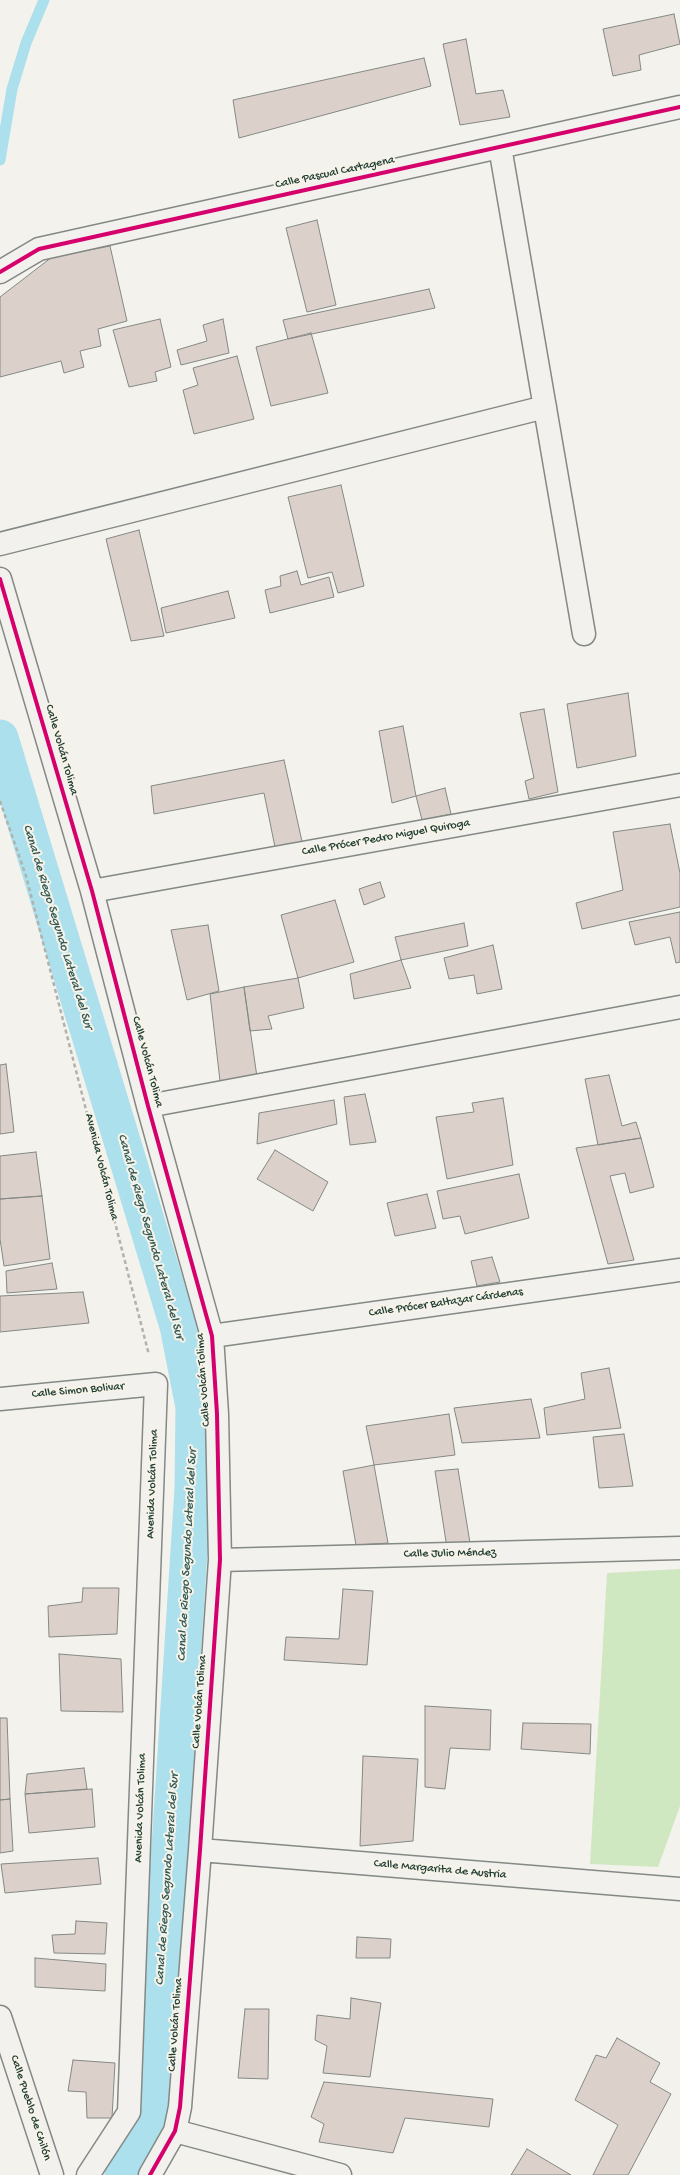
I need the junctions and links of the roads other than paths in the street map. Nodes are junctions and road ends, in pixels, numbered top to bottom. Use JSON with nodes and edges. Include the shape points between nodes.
{"nodes":[{"id":1,"x":680,"y":107,"type":"edge"},
{"id":2,"x":500,"y":147,"type":"junction"},
{"id":3,"x":0,"y":272,"type":"edge"},
{"id":4,"x":545,"y":407,"type":"junction"},
{"id":5,"x":0,"y":544,"type":"edge"},
{"id":6,"x":0,"y":579,"type":"edge"},
{"id":7,"x":584,"y":634,"type":"dead end"},
{"id":8,"x":680,"y":785,"type":"edge"},
{"id":9,"x":92,"y":891,"type":"junction"},
{"id":10,"x":680,"y":1007,"type":"edge"},
{"id":11,"x":148,"y":1106,"type":"junction"},
{"id":12,"x":680,"y":1270,"type":"edge"},
{"id":13,"x":212,"y":1336,"type":"junction"},
{"id":14,"x":156,"y":1384,"type":"joint"},
{"id":15,"x":0,"y":1399,"type":"edge"},
{"id":16,"x":680,"y":1548,"type":"edge"},
{"id":17,"x":220,"y":1560,"type":"junction"},
{"id":18,"x":200,"y":1850,"type":"junction"},
{"id":19,"x":680,"y":1889,"type":"edge"},
{"id":20,"x":0,"y":2017,"type":"edge"},
{"id":21,"x":175,"y":2131,"type":"junction"},
{"id":22,"x":52,"y":2175,"type":"edge"},
{"id":23,"x":88,"y":2175,"type":"edge"},
{"id":24,"x":150,"y":2175,"type":"edge"},
{"id":25,"x":340,"y":2175,"type":"edge"}],
"edges":[{"from":1,"to":2,"type":"street","name":"Calle Pascual Cartagena"},
{"from":2,"to":3,"type":"street","name":"Calle Pascual Cartagena","via":[[39,248]]},
{"from":2,"to":4,"type":"street"},
{"from":4,"to":5,"type":"street"},
{"from":4,"to":7,"type":"street"},
{"from":6,"to":9,"type":"street","name":"Calle Volcán Tolima"},
{"from":8,"to":9,"type":"street","name":"Calle Prócer Pedro Miguel Quiroga"},
{"from":9,"to":11,"type":"street","name":"Calle Volcán Tolima"},
{"from":10,"to":11,"type":"street"},
{"from":11,"to":13,"type":"street","name":"Calle Volcán Tolima"},
{"from":12,"to":13,"type":"street","name":"Calle Prócer Baltazar Cárdenas"},
{"from":13,"to":17,"type":"street","name":"Calle Volcán Tolima","via":[[217,1414]]},
{"from":14,"to":15,"type":"street","name":"Calle Simon Bolivar"},
{"from":14,"to":23,"type":"street","name":"Avenida Volcán Tolima","via":[[129,2112]]},
{"from":16,"to":17,"type":"street","name":"Calle Julio Méndez"},
{"from":17,"to":18,"type":"street","name":"Calle Volcán Tolima"},
{"from":18,"to":19,"type":"street","name":"Calle Margarita de Austria"},
{"from":18,"to":21,"type":"street","name":"Calle Volcán Tolima","via":[[180,2107]]},
{"from":20,"to":22,"type":"street","name":"Calle Pueblo de Chilón"},
{"from":21,"to":24,"type":"street","name":"Calle Volcán Tolima"},
{"from":21,"to":25,"type":"street"}]}
